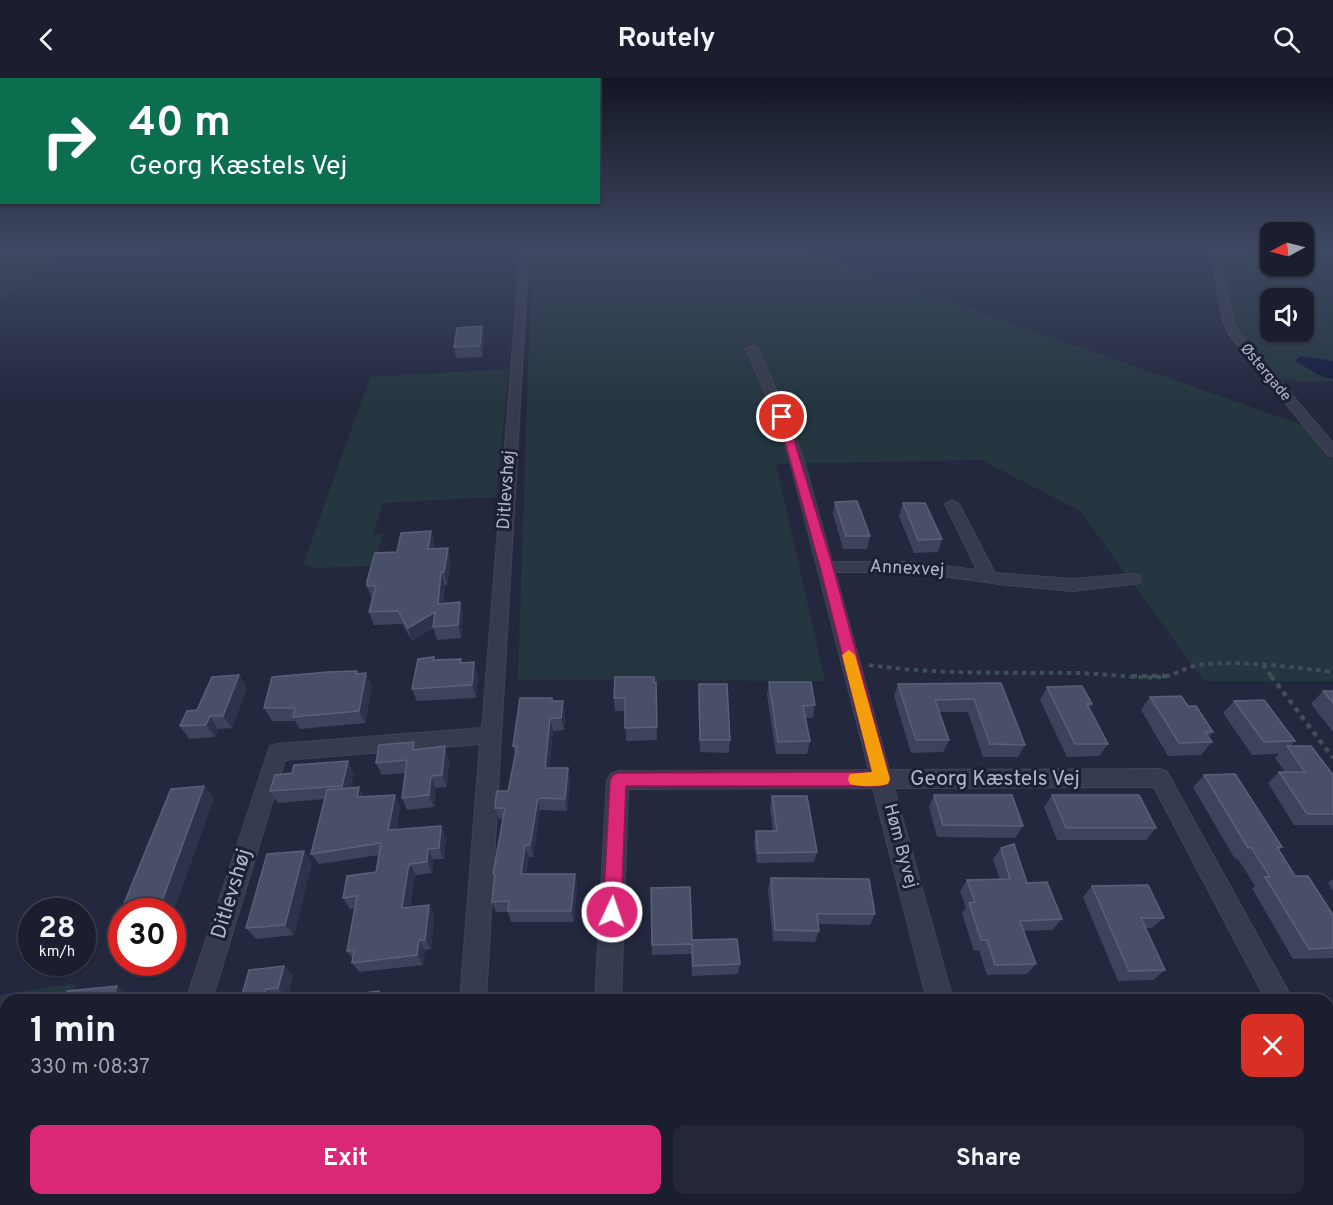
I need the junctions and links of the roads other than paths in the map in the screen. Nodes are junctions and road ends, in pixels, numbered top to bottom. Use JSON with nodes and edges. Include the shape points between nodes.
{"nodes":[{"id":1,"x":521,"y":299,"type":"edge"},
{"id":2,"x":1224,"y":299,"type":"edge"},
{"id":3,"x":752,"y":349,"type":"dead end"},
{"id":4,"x":1333,"y":452,"type":"edge"},
{"id":5,"x":952,"y":504,"type":"dead end"},
{"id":6,"x":826,"y":567,"type":"junction"},
{"id":7,"x":988,"y":576,"type":"junction"},
{"id":8,"x":1133,"y":579,"type":"dead end"},
{"id":9,"x":490,"y":735,"type":"junction"},
{"id":10,"x":882,"y":779,"type":"junction"},
{"id":11,"x":201,"y":994,"type":"edge"},
{"id":12,"x":473,"y":994,"type":"edge"},
{"id":13,"x":608,"y":994,"type":"edge"},
{"id":14,"x":938,"y":994,"type":"edge"},
{"id":15,"x":1277,"y":994,"type":"edge"}],
"edges":[{"from":1,"to":9,"type":"street","name":"Ditlevshøj"},
{"from":2,"to":4,"type":"street","name":"Østergade","via":[[1233,333]]},
{"from":3,"to":6,"type":"street","name":"Høm Byvej","via":[[782,417]]},
{"from":5,"to":7,"type":"street"},
{"from":6,"to":7,"type":"street","name":"Annexvej","via":[[912,567]]},
{"from":6,"to":10,"type":"street","name":"Høm Byvej"},
{"from":7,"to":8,"type":"street","name":"Annexvej","via":[[1072,585]]},
{"from":9,"to":11,"type":"street","name":"Ditlevshøj","via":[[277,752]]},
{"from":9,"to":12,"type":"street","name":"Ditlevshøj"},
{"from":10,"to":13,"type":"street","name":"Georg Kæstels Vej","via":[[618,780]]},
{"from":10,"to":14,"type":"street","name":"Høm Byvej"},
{"from":10,"to":15,"type":"street","name":"Georg Kæstels Vej","via":[[1160,778]]}]}
